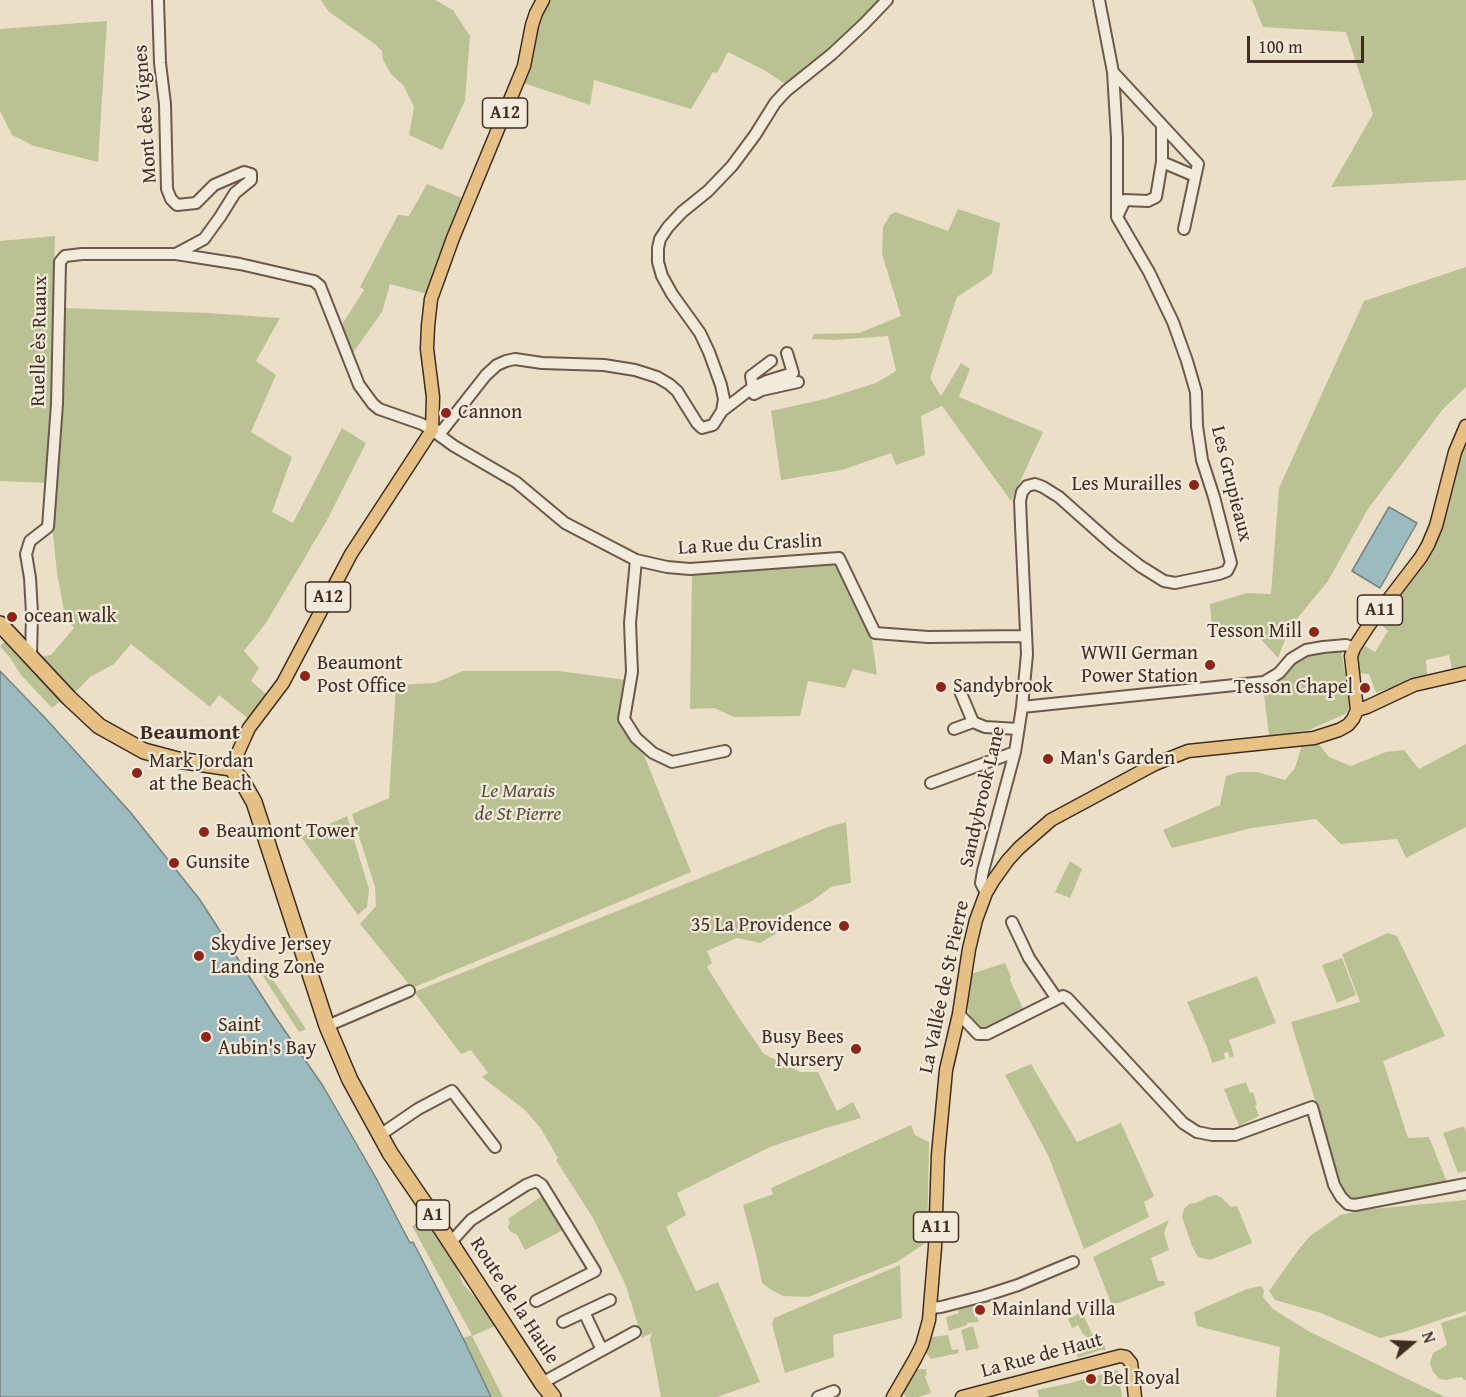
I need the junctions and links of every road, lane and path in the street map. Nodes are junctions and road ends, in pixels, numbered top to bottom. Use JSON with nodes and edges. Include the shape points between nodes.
{"nodes":[{"id":1,"x":158,"y":0,"type":"edge"},
{"id":2,"x":543,"y":0,"type":"edge"},
{"id":3,"x":887,"y":0,"type":"edge"},
{"id":4,"x":1099,"y":0,"type":"edge"},
{"id":5,"x":1113,"y":72,"type":"junction"},
{"id":6,"x":1162,"y":125,"type":"junction"},
{"id":7,"x":1162,"y":162,"type":"junction"},
{"id":8,"x":1196,"y":176,"type":"junction"},
{"id":9,"x":1118,"y":217,"type":"junction"},
{"id":10,"x":1184,"y":229,"type":"dead end"},
{"id":11,"x":176,"y":254,"type":"junction"},
{"id":12,"x":787,"y":353,"type":"dead end"},
{"id":13,"x":771,"y":361,"type":"dead end"},
{"id":14,"x":798,"y":382,"type":"dead end"},
{"id":15,"x":752,"y":388,"type":"junction"},
{"id":16,"x":723,"y":411,"type":"junction"},
{"id":17,"x":1466,"y":426,"type":"edge"},
{"id":18,"x":432,"y":430,"type":"junction"},
{"id":19,"x":636,"y":560,"type":"junction"},
{"id":20,"x":0,"y":624,"type":"edge"},
{"id":21,"x":1026,"y":636,"type":"junction"},
{"id":22,"x":1354,"y":648,"type":"junction"},
{"id":23,"x":31,"y":657,"type":"junction"},
{"id":24,"x":1466,"y":673,"type":"edge"},
{"id":25,"x":960,"y":691,"type":"dead end"},
{"id":26,"x":1022,"y":707,"type":"junction"},
{"id":27,"x":1357,"y":710,"type":"junction"},
{"id":28,"x":973,"y":722,"type":"junction"},
{"id":29,"x":954,"y":729,"type":"dead end"},
{"id":30,"x":1018,"y":729,"type":"junction"},
{"id":31,"x":725,"y":751,"type":"dead end"},
{"id":32,"x":1015,"y":752,"type":"junction"},
{"id":33,"x":231,"y":768,"type":"junction"},
{"id":34,"x":932,"y":783,"type":"dead end"},
{"id":35,"x":986,"y":893,"type":"junction"},
{"id":36,"x":1012,"y":922,"type":"dead end"},
{"id":37,"x":409,"y":991,"type":"dead end"},
{"id":38,"x":1058,"y":999,"type":"junction"},
{"id":39,"x":959,"y":1014,"type":"junction"},
{"id":40,"x":327,"y":1026,"type":"junction"},
{"id":41,"x":380,"y":1135,"type":"junction"},
{"id":42,"x":495,"y":1148,"type":"dead end"},
{"id":43,"x":1466,"y":1184,"type":"edge"},
{"id":44,"x":450,"y":1243,"type":"junction"},
{"id":45,"x":1072,"y":1262,"type":"dead end"},
{"id":46,"x":610,"y":1300,"type":"dead end"},
{"id":47,"x":536,"y":1301,"type":"dead end"},
{"id":48,"x":930,"y":1308,"type":"junction"},
{"id":49,"x":584,"y":1312,"type":"junction"},
{"id":50,"x":563,"y":1322,"type":"dead end"},
{"id":51,"x":635,"y":1332,"type":"dead end"},
{"id":52,"x":602,"y":1350,"type":"junction"},
{"id":53,"x":542,"y":1383,"type":"junction"},
{"id":54,"x":834,"y":1391,"type":"dead end"},
{"id":55,"x":553,"y":1397,"type":"edge"},
{"id":56,"x":818,"y":1397,"type":"edge"},
{"id":57,"x":893,"y":1397,"type":"edge"},
{"id":58,"x":962,"y":1397,"type":"edge"},
{"id":59,"x":1135,"y":1397,"type":"edge"}],
"edges":[{"from":1,"to":11,"type":"street","name":"Mont des Vignes","via":[[167,189],[171,199],[177,205],[196,203],[214,185],[244,172],[250,174],[251,180],[235,193],[204,239]]},
{"from":2,"to":18,"type":"main road","number":"A12","via":[[532,26],[524,66],[431,299],[427,349],[433,397]]},
{"from":3,"to":16,"type":"street","via":[[832,54],[786,91],[732,166],[668,226],[660,239],[658,262],[662,276],[710,352],[721,384]]},
{"from":4,"to":5,"type":"street","name":"Les Grupieaux"},
{"from":5,"to":6,"type":"street"},
{"from":5,"to":9,"type":"street","name":"Les Grupieaux"},
{"from":6,"to":7,"type":"street"},
{"from":6,"to":8,"type":"street","via":[[1198,164]]},
{"from":7,"to":8,"type":"street"},
{"from":7,"to":9,"type":"street","via":[[1156,197],[1148,201],[1125,200]]},
{"from":8,"to":10,"type":"street"},
{"from":9,"to":21,"type":"street","name":"Les Grupieaux","via":[[1173,322],[1187,361],[1196,392],[1202,460],[1232,562],[1227,571],[1219,574],[1175,583],[1164,581],[1140,566],[1059,497],[1035,484],[1027,486],[1020,501]]},
{"from":11,"to":18,"type":"street","name":"Ruelle ès Ruaux","via":[[314,281],[320,286],[363,392],[379,409]]},
{"from":11,"to":23,"type":"street","name":"Ruelle ès Ruaux","via":[[82,254],[65,256],[60,262],[57,404],[48,527],[30,541],[26,554],[32,613]]},
{"from":12,"to":15,"type":"street","via":[[794,373]]},
{"from":13,"to":15,"type":"street","via":[[751,376]]},
{"from":14,"to":15,"type":"street","via":[[754,394]]},
{"from":15,"to":16,"type":"street"},
{"from":16,"to":18,"type":"street","via":[[713,425],[702,428],[677,391],[657,377],[604,365],[515,359],[497,365],[486,375],[442,431]]},
{"from":17,"to":22,"type":"main road","number":"A11","via":[[1428,545]]},
{"from":18,"to":19,"type":"street","name":"La Rue du Craslin","via":[[516,482],[565,523]]},
{"from":18,"to":33,"type":"main road","number":"A12","via":[[351,554],[283,683],[249,728]]},
{"from":19,"to":21,"type":"street","name":"La Rue du Craslin","via":[[690,569],[839,558],[875,633]]},
{"from":19,"to":31,"type":"street","via":[[630,623],[632,672],[624,719],[636,738],[653,753],[672,762]]},
{"from":20,"to":23,"type":"highway"},
{"from":21,"to":26,"type":"street","name":"Les Grupieaux"},
{"from":22,"to":26,"type":"street","via":[[1346,645],[1306,650],[1264,682]]},
{"from":22,"to":27,"type":"main road","number":"A11","via":[[1351,665]]},
{"from":23,"to":33,"type":"highway","via":[[99,726],[144,751]]},
{"from":24,"to":27,"type":"main road","via":[[1413,685]]},
{"from":25,"to":28,"type":"street"},
{"from":26,"to":30,"type":"street","name":"Sandybrook Lane"},
{"from":27,"to":35,"type":"main road","name":"La Vallée de St Pierre","number":"A11","via":[[1348,725],[1314,738],[1188,752],[1155,764],[1051,820],[1014,854]]},
{"from":28,"to":29,"type":"street"},
{"from":28,"to":30,"type":"street","via":[[985,727]]},
{"from":30,"to":32,"type":"street","name":"Sandybrook Lane"},
{"from":32,"to":34,"type":"street"},
{"from":32,"to":35,"type":"street","name":"Sandybrook Lane","via":[[983,871],[981,883]]},
{"from":33,"to":40,"type":"highway","name":"Route de la Haule","number":"A1","via":[[254,802]]},
{"from":35,"to":39,"type":"main road","name":"La Vallée de St Pierre","number":"A11","via":[[969,949]]},
{"from":36,"to":38,"type":"street","via":[[1029,958]]},
{"from":37,"to":40,"type":"street"},
{"from":38,"to":39,"type":"street","via":[[987,1034],[978,1034]]},
{"from":38,"to":43,"type":"street","via":[[1067,998],[1177,1117],[1197,1132],[1235,1135],[1312,1107],[1334,1185],[1348,1204]]},
{"from":39,"to":48,"type":"main road","name":"La Vallée de St Pierre","number":"A11","via":[[942,1104]]},
{"from":40,"to":41,"type":"highway","name":"Route de la Haule","number":"A1"},
{"from":41,"to":42,"type":"street","via":[[452,1091]]},
{"from":41,"to":44,"type":"highway","name":"Route de la Haule","number":"A1"},
{"from":44,"to":47,"type":"street","via":[[471,1220],[530,1183],[542,1185],[595,1271]]},
{"from":44,"to":53,"type":"highway","name":"Route de la Haule","number":"A1"},
{"from":45,"to":48,"type":"street","via":[[1018,1285]]},
{"from":46,"to":49,"type":"street"},
{"from":48,"to":57,"type":"main road","name":"La Vallée de St Pierre","number":"A11","via":[[922,1345]]},
{"from":49,"to":50,"type":"street"},
{"from":49,"to":52,"type":"street"},
{"from":51,"to":52,"type":"street"},
{"from":52,"to":53,"type":"street"},
{"from":53,"to":55,"type":"highway","name":"Route de la Haule","number":"A1"},
{"from":54,"to":56,"type":"street"},
{"from":58,"to":59,"type":"main road","name":"La Rue de Haut","via":[[1120,1356],[1131,1363]]}]}
